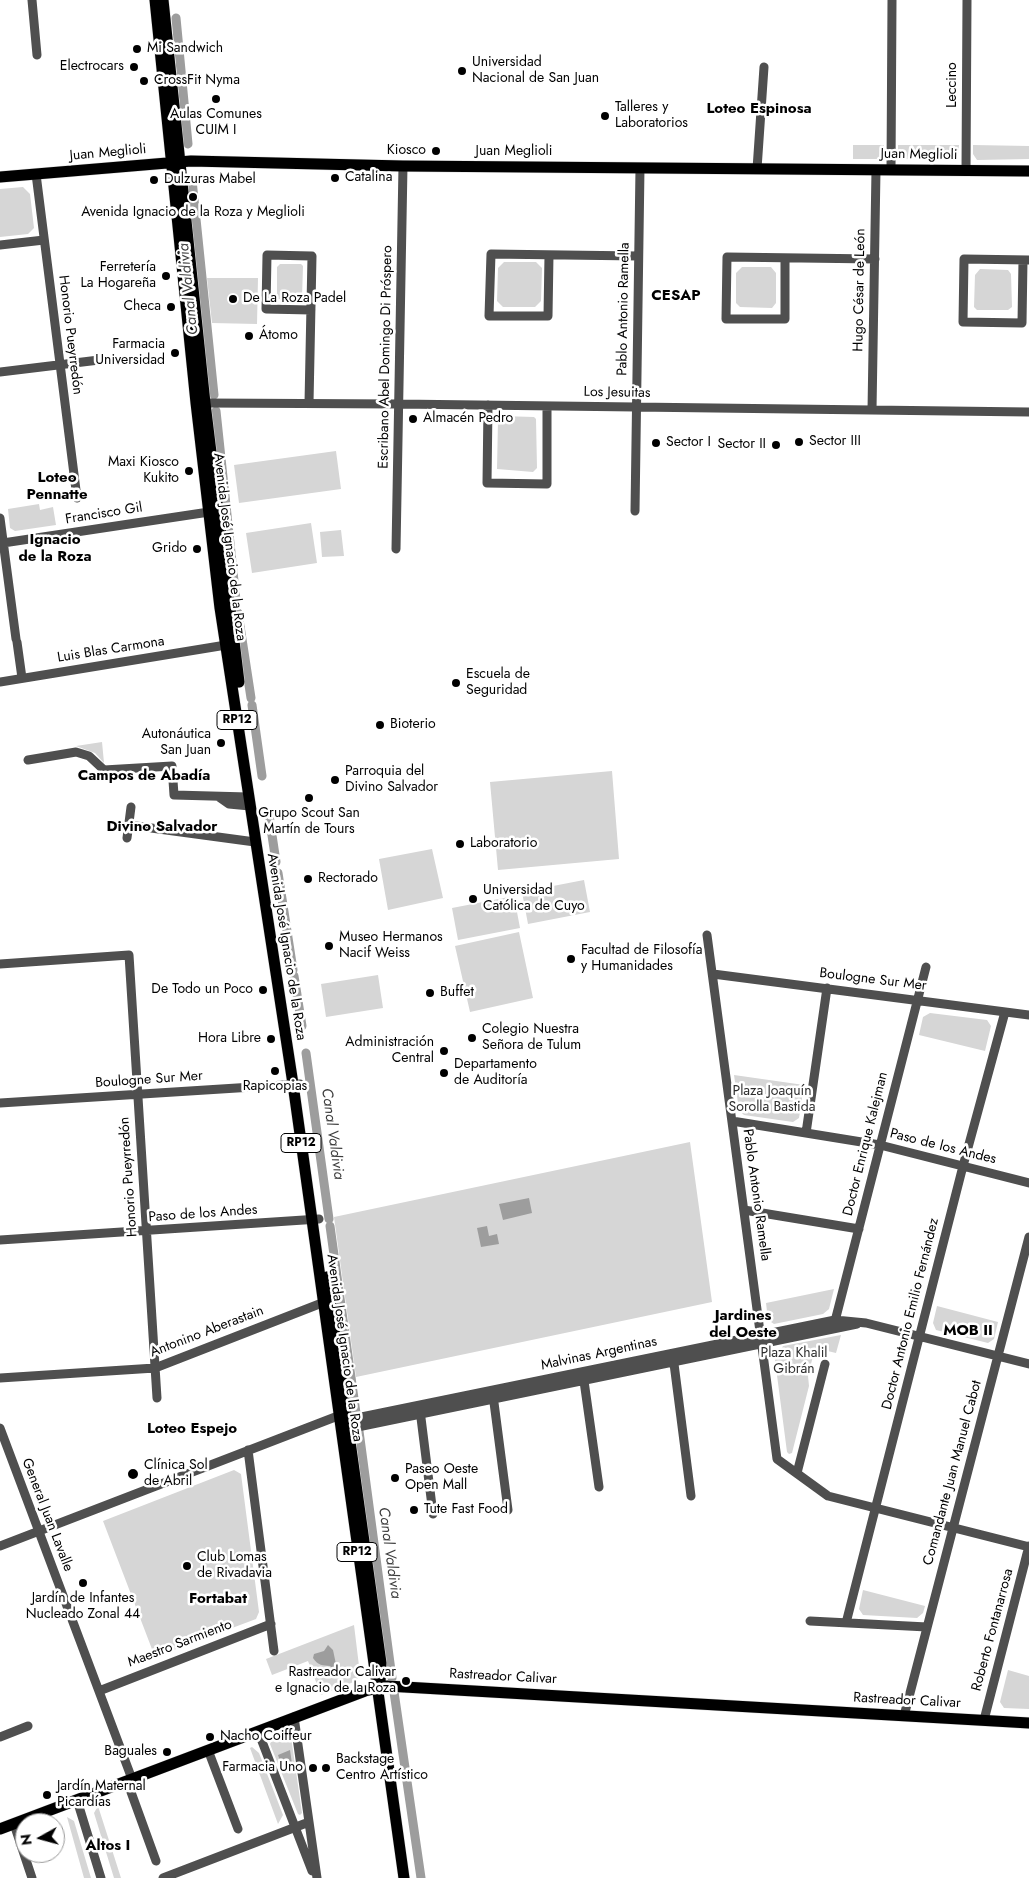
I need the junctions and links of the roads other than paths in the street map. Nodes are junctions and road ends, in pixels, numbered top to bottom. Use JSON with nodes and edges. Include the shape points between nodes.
{"nodes":[{"id":1,"x":32,"y":0,"type":"edge"},
{"id":2,"x":155,"y":0,"type":"edge"},
{"id":3,"x":163,"y":0,"type":"edge"},
{"id":4,"x":892,"y":0,"type":"edge"},
{"id":5,"x":967,"y":0,"type":"edge"},
{"id":6,"x":38,"y":55,"type":"dead end"},
{"id":7,"x":764,"y":67,"type":"dead end"},
{"id":8,"x":176,"y":162,"type":"junction"},
{"id":9,"x":403,"y":166,"type":"junction"},
{"id":10,"x":640,"y":168,"type":"junction"},
{"id":11,"x":757,"y":169,"type":"junction"},
{"id":12,"x":876,"y":170,"type":"junction"},
{"id":13,"x":891,"y":170,"type":"junction"},
{"id":14,"x":966,"y":171,"type":"junction"},
{"id":15,"x":1029,"y":171,"type":"edge"},
{"id":16,"x":36,"y":174,"type":"junction"},
{"id":17,"x":0,"y":178,"type":"edge"},
{"id":18,"x":44,"y":240,"type":"junction"},
{"id":19,"x":0,"y":245,"type":"edge"},
{"id":20,"x":549,"y":255,"type":"junction"},
{"id":21,"x":638,"y":256,"type":"junction"},
{"id":22,"x":785,"y":258,"type":"junction"},
{"id":23,"x":875,"y":260,"type":"junction"},
{"id":24,"x":1026,"y":260,"type":"edge"},
{"id":25,"x":311,"y":310,"type":"junction"},
{"id":26,"x":99,"y":360,"type":"dead end"},
{"id":27,"x":60,"y":364,"type":"junction"},
{"id":28,"x":0,"y":372,"type":"edge"},
{"id":29,"x":205,"y":403,"type":"junction"},
{"id":30,"x":309,"y":404,"type":"junction"},
{"id":31,"x":399,"y":404,"type":"junction"},
{"id":32,"x":488,"y":405,"type":"junction"},
{"id":33,"x":547,"y":406,"type":"junction"},
{"id":34,"x":636,"y":407,"type":"junction"},
{"id":35,"x":872,"y":410,"type":"junction"},
{"id":36,"x":1029,"y":412,"type":"edge"},
{"id":37,"x":77,"y":498,"type":"dead end"},
{"id":38,"x":635,"y":511,"type":"dead end"},
{"id":39,"x":209,"y":512,"type":"junction"},
{"id":40,"x":0,"y":518,"type":"edge"},
{"id":41,"x":3,"y":543,"type":"junction"},
{"id":42,"x":396,"y":549,"type":"dead end"},
{"id":43,"x":226,"y":645,"type":"junction"},
{"id":44,"x":22,"y":678,"type":"junction"},
{"id":45,"x":0,"y":682,"type":"edge"},
{"id":46,"x":28,"y":760,"type":"dead end"},
{"id":47,"x":249,"y":802,"type":"junction"},
{"id":48,"x":131,"y":807,"type":"dead end"},
{"id":49,"x":129,"y":825,"type":"junction"},
{"id":50,"x":127,"y":838,"type":"dead end"},
{"id":51,"x":255,"y":842,"type":"junction"},
{"id":52,"x":708,"y":935,"type":"dead end"},
{"id":53,"x":0,"y":964,"type":"edge"},
{"id":54,"x":926,"y":967,"type":"dead end"},
{"id":55,"x":713,"y":974,"type":"junction"},
{"id":56,"x":827,"y":988,"type":"junction"},
{"id":57,"x":917,"y":1000,"type":"junction"},
{"id":58,"x":1005,"y":1012,"type":"junction"},
{"id":59,"x":1029,"y":1015,"type":"edge"},
{"id":60,"x":296,"y":1084,"type":"junction"},
{"id":61,"x":138,"y":1094,"type":"junction"},
{"id":62,"x":0,"y":1103,"type":"edge"},
{"id":63,"x":732,"y":1120,"type":"junction"},
{"id":64,"x":806,"y":1133,"type":"junction"},
{"id":65,"x":880,"y":1145,"type":"junction"},
{"id":66,"x":963,"y":1166,"type":"junction"},
{"id":67,"x":1029,"y":1183,"type":"edge"},
{"id":68,"x":744,"y":1210,"type":"junction"},
{"id":69,"x":315,"y":1220,"type":"junction"},
{"id":70,"x":859,"y":1228,"type":"junction"},
{"id":71,"x":146,"y":1231,"type":"junction"},
{"id":72,"x":1029,"y":1237,"type":"edge"},
{"id":73,"x":0,"y":1240,"type":"edge"},
{"id":74,"x":326,"y":1301,"type":"junction"},
{"id":75,"x":835,"y":1324,"type":"junction"},
{"id":76,"x":920,"y":1337,"type":"junction"},
{"id":77,"x":761,"y":1339,"type":"junction"},
{"id":78,"x":998,"y":1356,"type":"junction"},
{"id":79,"x":673,"y":1357,"type":"junction"},
{"id":80,"x":825,"y":1364,"type":"dead end"},
{"id":81,"x":1029,"y":1364,"type":"edge"},
{"id":82,"x":155,"y":1368,"type":"junction"},
{"id":83,"x":583,"y":1376,"type":"junction"},
{"id":84,"x":0,"y":1378,"type":"edge"},
{"id":85,"x":493,"y":1394,"type":"junction"},
{"id":86,"x":157,"y":1398,"type":"dead end"},
{"id":87,"x":420,"y":1409,"type":"junction"},
{"id":88,"x":349,"y":1422,"type":"junction"},
{"id":89,"x":0,"y":1428,"type":"edge"},
{"id":90,"x":248,"y":1450,"type":"junction"},
{"id":91,"x":797,"y":1473,"type":"junction"},
{"id":92,"x":599,"y":1487,"type":"dead end"},
{"id":93,"x":691,"y":1496,"type":"dead end"},
{"id":94,"x":876,"y":1508,"type":"junction"},
{"id":95,"x":508,"y":1510,"type":"dead end"},
{"id":96,"x":433,"y":1514,"type":"dead end"},
{"id":97,"x":953,"y":1528,"type":"junction"},
{"id":98,"x":39,"y":1531,"type":"junction"},
{"id":99,"x":0,"y":1546,"type":"edge"},
{"id":100,"x":1029,"y":1547,"type":"edge"},
{"id":101,"x":810,"y":1621,"type":"dead end"},
{"id":102,"x":846,"y":1623,"type":"junction"},
{"id":103,"x":271,"y":1624,"type":"junction"},
{"id":104,"x":927,"y":1627,"type":"junction"},
{"id":105,"x":274,"y":1651,"type":"dead end"},
{"id":106,"x":378,"y":1688,"type":"junction"},
{"id":107,"x":98,"y":1691,"type":"junction"},
{"id":108,"x":904,"y":1716,"type":"junction"},
{"id":109,"x":294,"y":1717,"type":"junction"},
{"id":110,"x":984,"y":1720,"type":"junction"},
{"id":111,"x":1029,"y":1723,"type":"edge"},
{"id":112,"x":28,"y":1726,"type":"dead end"},
{"id":113,"x":258,"y":1731,"type":"junction"},
{"id":114,"x":0,"y":1737,"type":"edge"},
{"id":115,"x":208,"y":1750,"type":"junction"},
{"id":116,"x":129,"y":1780,"type":"junction"},
{"id":117,"x":77,"y":1800,"type":"junction"},
{"id":118,"x":309,"y":1822,"type":"junction"},
{"id":119,"x":14,"y":1824,"type":"junction"},
{"id":120,"x":295,"y":1827,"type":"junction"},
{"id":121,"x":0,"y":1829,"type":"edge"},
{"id":122,"x":238,"y":1829,"type":"dead end"},
{"id":123,"x":156,"y":1861,"type":"dead end"},
{"id":124,"x":32,"y":1878,"type":"edge"},
{"id":125,"x":101,"y":1878,"type":"edge"},
{"id":126,"x":163,"y":1878,"type":"edge"},
{"id":127,"x":316,"y":1878,"type":"edge"},
{"id":128,"x":404,"y":1878,"type":"edge"}],
"edges":[{"from":1,"to":6,"type":"street"},
{"from":2,"to":8,"type":"main road","name":"Avenida José Ignacio de la Roza","number":"RP12"},
{"from":3,"to":8,"type":"main road","name":"Avenida José Ignacio de la Roza","number":"RP12"},
{"from":4,"to":13,"type":"street"},
{"from":5,"to":14,"type":"street","name":"Leccino"},
{"from":7,"to":11,"type":"street"},
{"from":8,"to":9,"type":"main road","name":"Juan Meglioli"},
{"from":8,"to":16,"type":"main road","name":"Juan Meglioli"},
{"from":8,"to":29,"type":"main road","name":"Avenida José Ignacio de la Roza","number":"RP12"},
{"from":8,"to":39,"type":"main road","name":"Avenida José Ignacio de la Roza","number":"RP12"},
{"from":9,"to":10,"type":"main road","name":"Juan Meglioli"},
{"from":9,"to":31,"type":"street","name":"Escribano Abel Domingo Di Próspero"},
{"from":10,"to":11,"type":"main road","name":"Juan Meglioli"},
{"from":10,"to":21,"type":"street","name":"Pablo Antonio Ramella"},
{"from":11,"to":12,"type":"main road","name":"Juan Meglioli"},
{"from":12,"to":13,"type":"main road","name":"Juan Meglioli"},
{"from":12,"to":23,"type":"street","name":"Hugo César de León"},
{"from":13,"to":14,"type":"main road","name":"Juan Meglioli"},
{"from":14,"to":15,"type":"main road","name":"Juan Meglioli"},
{"from":16,"to":17,"type":"main road","name":"Juan Meglioli"},
{"from":16,"to":18,"type":"street","name":"Honorio Pueyrredón"},
{"from":18,"to":19,"type":"street"},
{"from":18,"to":27,"type":"street","name":"Honorio Pueyrredón"},
{"from":20,"to":20,"type":"street","via":[[491,254],[489,316],[548,316]]},
{"from":20,"to":21,"type":"street"},
{"from":21,"to":34,"type":"street","name":"Pablo Antonio Ramella"},
{"from":22,"to":22,"type":"street","via":[[727,257],[726,318],[785,320]]},
{"from":22,"to":23,"type":"street"},
{"from":23,"to":35,"type":"street","name":"Hugo César de León"},
{"from":24,"to":24,"type":"street","via":[[964,260],[963,322],[1022,322]]},
{"from":25,"to":25,"type":"street","via":[[266,309],[267,255],[312,256]]},
{"from":25,"to":30,"type":"street"},
{"from":26,"to":27,"type":"street"},
{"from":27,"to":28,"type":"street"},
{"from":27,"to":37,"type":"street","name":"Honorio Pueyrredón"},
{"from":29,"to":30,"type":"street","name":"Los Jesuitas"},
{"from":29,"to":60,"type":"main road","name":"Avenida José Ignacio de la Roza","number":"RP12","via":[[230,618]]},
{"from":30,"to":31,"type":"street","name":"Los Jesuitas"},
{"from":31,"to":32,"type":"street","name":"Los Jesuitas"},
{"from":31,"to":42,"type":"street","name":"Escribano Abel Domingo Di Próspero"},
{"from":32,"to":33,"type":"street","name":"Los Jesuitas"},
{"from":32,"to":33,"type":"street","via":[[487,483],[547,484]]},
{"from":33,"to":34,"type":"street","name":"Los Jesuitas"},
{"from":34,"to":35,"type":"street","name":"Los Jesuitas"},
{"from":34,"to":38,"type":"street","name":"Pablo Antonio Ramella"},
{"from":35,"to":36,"type":"street","name":"Los Jesuitas"},
{"from":39,"to":41,"type":"street","name":"Francisco Gil"},
{"from":39,"to":43,"type":"main road","name":"Avenida José Ignacio de la Roza","number":"RP12"},
{"from":40,"to":41,"type":"street"},
{"from":41,"to":44,"type":"street"},
{"from":43,"to":44,"type":"street","name":"Luis Blas Carmona"},
{"from":43,"to":47,"type":"main road","name":"Avenida José Ignacio de la Roza","number":"RP12"},
{"from":44,"to":45,"type":"street","name":"Luis Blas Carmona"},
{"from":46,"to":47,"type":"street","via":[[76,752],[89,756],[108,771],[172,766],[174,795]]},
{"from":47,"to":51,"type":"main road","name":"Avenida José Ignacio de la Roza","number":"RP12"},
{"from":48,"to":49,"type":"street"},
{"from":49,"to":50,"type":"street"},
{"from":49,"to":51,"type":"street"},
{"from":51,"to":60,"type":"main road","name":"Avenida José Ignacio de la Roza","number":"RP12"},
{"from":52,"to":55,"type":"street","name":"Pablo Antonio Ramella"},
{"from":53,"to":61,"type":"street","name":"Honorio Pueyrredón","via":[[129,955]]},
{"from":54,"to":57,"type":"street","name":"Doctor Enrique Kalejman"},
{"from":55,"to":56,"type":"street","name":"Boulogne Sur Mer"},
{"from":55,"to":63,"type":"street","name":"Pablo Antonio Ramella"},
{"from":56,"to":57,"type":"street","name":"Boulogne Sur Mer"},
{"from":56,"to":64,"type":"street"},
{"from":57,"to":58,"type":"street","name":"Boulogne Sur Mer"},
{"from":57,"to":65,"type":"street","name":"Doctor Enrique Kalejman"},
{"from":58,"to":59,"type":"street","name":"Boulogne Sur Mer"},
{"from":58,"to":66,"type":"street","name":"Doctor Antonio Emilio Fernández"},
{"from":60,"to":61,"type":"street","name":"Boulogne Sur Mer"},
{"from":60,"to":69,"type":"main road","name":"Avenida José Ignacio de la Roza","number":"RP12"},
{"from":61,"to":62,"type":"street","name":"Boulogne Sur Mer"},
{"from":61,"to":71,"type":"street","name":"Honorio Pueyrredón"},
{"from":63,"to":64,"type":"street","name":"Paso de los Andes"},
{"from":63,"to":68,"type":"street","name":"Pablo Antonio Ramella"},
{"from":64,"to":65,"type":"street","name":"Paso de los Andes"},
{"from":65,"to":66,"type":"street","name":"Paso de los Andes"},
{"from":65,"to":70,"type":"street","name":"Doctor Enrique Kalejman"},
{"from":66,"to":67,"type":"street","name":"Paso de los Andes"},
{"from":66,"to":76,"type":"street","name":"Doctor Antonio Emilio Fernández"},
{"from":68,"to":70,"type":"street"},
{"from":68,"to":77,"type":"street","name":"Pablo Antonio Ramella"},
{"from":69,"to":71,"type":"street","name":"Paso de los Andes"},
{"from":69,"to":74,"type":"main road","name":"Avenida José Ignacio de la Roza","number":"RP12"},
{"from":70,"to":75,"type":"street","name":"Doctor Enrique Kalejman"},
{"from":71,"to":73,"type":"street","name":"Paso de los Andes"},
{"from":71,"to":82,"type":"street","name":"Honorio Pueyrredón"},
{"from":72,"to":78,"type":"street","name":"Comandante Juan Manuel Cabot"},
{"from":74,"to":82,"type":"street","name":"Antonino Aberastain"},
{"from":74,"to":88,"type":"main road","name":"Avenida José Ignacio de la Roza","number":"RP12"},
{"from":75,"to":76,"type":"street","name":"Malvinas Argentinas","via":[[866,1323]]},
{"from":75,"to":77,"type":"street","name":"Malvinas Argentinas"},
{"from":76,"to":78,"type":"street","name":"Malvinas Argentinas"},
{"from":76,"to":94,"type":"street","name":"Doctor Antonio Emilio Fernández"},
{"from":77,"to":79,"type":"street","name":"Malvinas Argentinas"},
{"from":77,"to":91,"type":"street","name":"Pablo Antonio Ramella","via":[[777,1459]]},
{"from":78,"to":81,"type":"street","name":"Malvinas Argentinas"},
{"from":78,"to":97,"type":"street","name":"Comandante Juan Manuel Cabot"},
{"from":79,"to":83,"type":"street","name":"Malvinas Argentinas"},
{"from":79,"to":93,"type":"street"},
{"from":80,"to":91,"type":"street"},
{"from":82,"to":84,"type":"street","name":"Antonino Aberastain"},
{"from":82,"to":86,"type":"street","name":"Honorio Pueyrredón"},
{"from":83,"to":85,"type":"street","name":"Malvinas Argentinas"},
{"from":83,"to":92,"type":"street"},
{"from":85,"to":87,"type":"street","name":"Malvinas Argentinas"},
{"from":85,"to":95,"type":"street"},
{"from":87,"to":88,"type":"street","name":"Malvinas Argentinas"},
{"from":87,"to":96,"type":"street"},
{"from":88,"to":90,"type":"street","name":"Malvinas Argentinas"},
{"from":88,"to":106,"type":"main road","name":"Avenida José Ignacio de la Roza","number":"RP12","via":[[381,1663]]},
{"from":89,"to":98,"type":"street","name":"General Juan Lavalle"},
{"from":90,"to":98,"type":"street","name":"Malvinas Argentinas"},
{"from":90,"to":103,"type":"street"},
{"from":91,"to":94,"type":"street","via":[[828,1496]]},
{"from":94,"to":97,"type":"street"},
{"from":94,"to":102,"type":"street","name":"Doctor Antonio Emilio Fernández"},
{"from":97,"to":100,"type":"street"},
{"from":97,"to":104,"type":"street","name":"Comandante Juan Manuel Cabot"},
{"from":98,"to":99,"type":"street","name":"Malvinas Argentinas"},
{"from":98,"to":107,"type":"street","name":"General Juan Lavalle"},
{"from":100,"to":110,"type":"street","name":"Roberto Fontanarrosa"},
{"from":101,"to":102,"type":"street"},
{"from":102,"to":104,"type":"street"},
{"from":103,"to":105,"type":"street"},
{"from":103,"to":107,"type":"street","name":"Maestro Sarmiento"},
{"from":104,"to":108,"type":"street","name":"Comandante Juan Manuel Cabot"},
{"from":106,"to":108,"type":"main road","name":"Rastreador Calivar","via":[[391,1686]]},
{"from":106,"to":109,"type":"main road","name":"Rastreador Calivar"},
{"from":106,"to":128,"type":"main road","name":"Avenida José Ignacio de la Roza","number":"RP12"},
{"from":107,"to":116,"type":"street","name":"General Juan Lavalle"},
{"from":108,"to":110,"type":"main road","name":"Rastreador Calivar"},
{"from":109,"to":113,"type":"main road","name":"Rastreador Calivar"},
{"from":109,"to":118,"type":"street"},
{"from":110,"to":111,"type":"main road","name":"Rastreador Calivar"},
{"from":112,"to":114,"type":"street"},
{"from":113,"to":115,"type":"main road","name":"Rastreador Calivar"},
{"from":113,"to":120,"type":"street"},
{"from":115,"to":116,"type":"main road","name":"Rastreador Calivar"},
{"from":115,"to":122,"type":"street"},
{"from":116,"to":117,"type":"main road","name":"Rastreador Calivar"},
{"from":116,"to":123,"type":"street","name":"General Juan Lavalle"},
{"from":117,"to":119,"type":"main road","name":"Rastreador Calivar"},
{"from":117,"to":125,"type":"street"},
{"from":118,"to":120,"type":"street"},
{"from":118,"to":127,"type":"street"},
{"from":119,"to":121,"type":"main road","name":"Rastreador Calivar"},
{"from":119,"to":124,"type":"street"},
{"from":120,"to":126,"type":"street"},
{"from":120,"to":127,"type":"street"}]}
